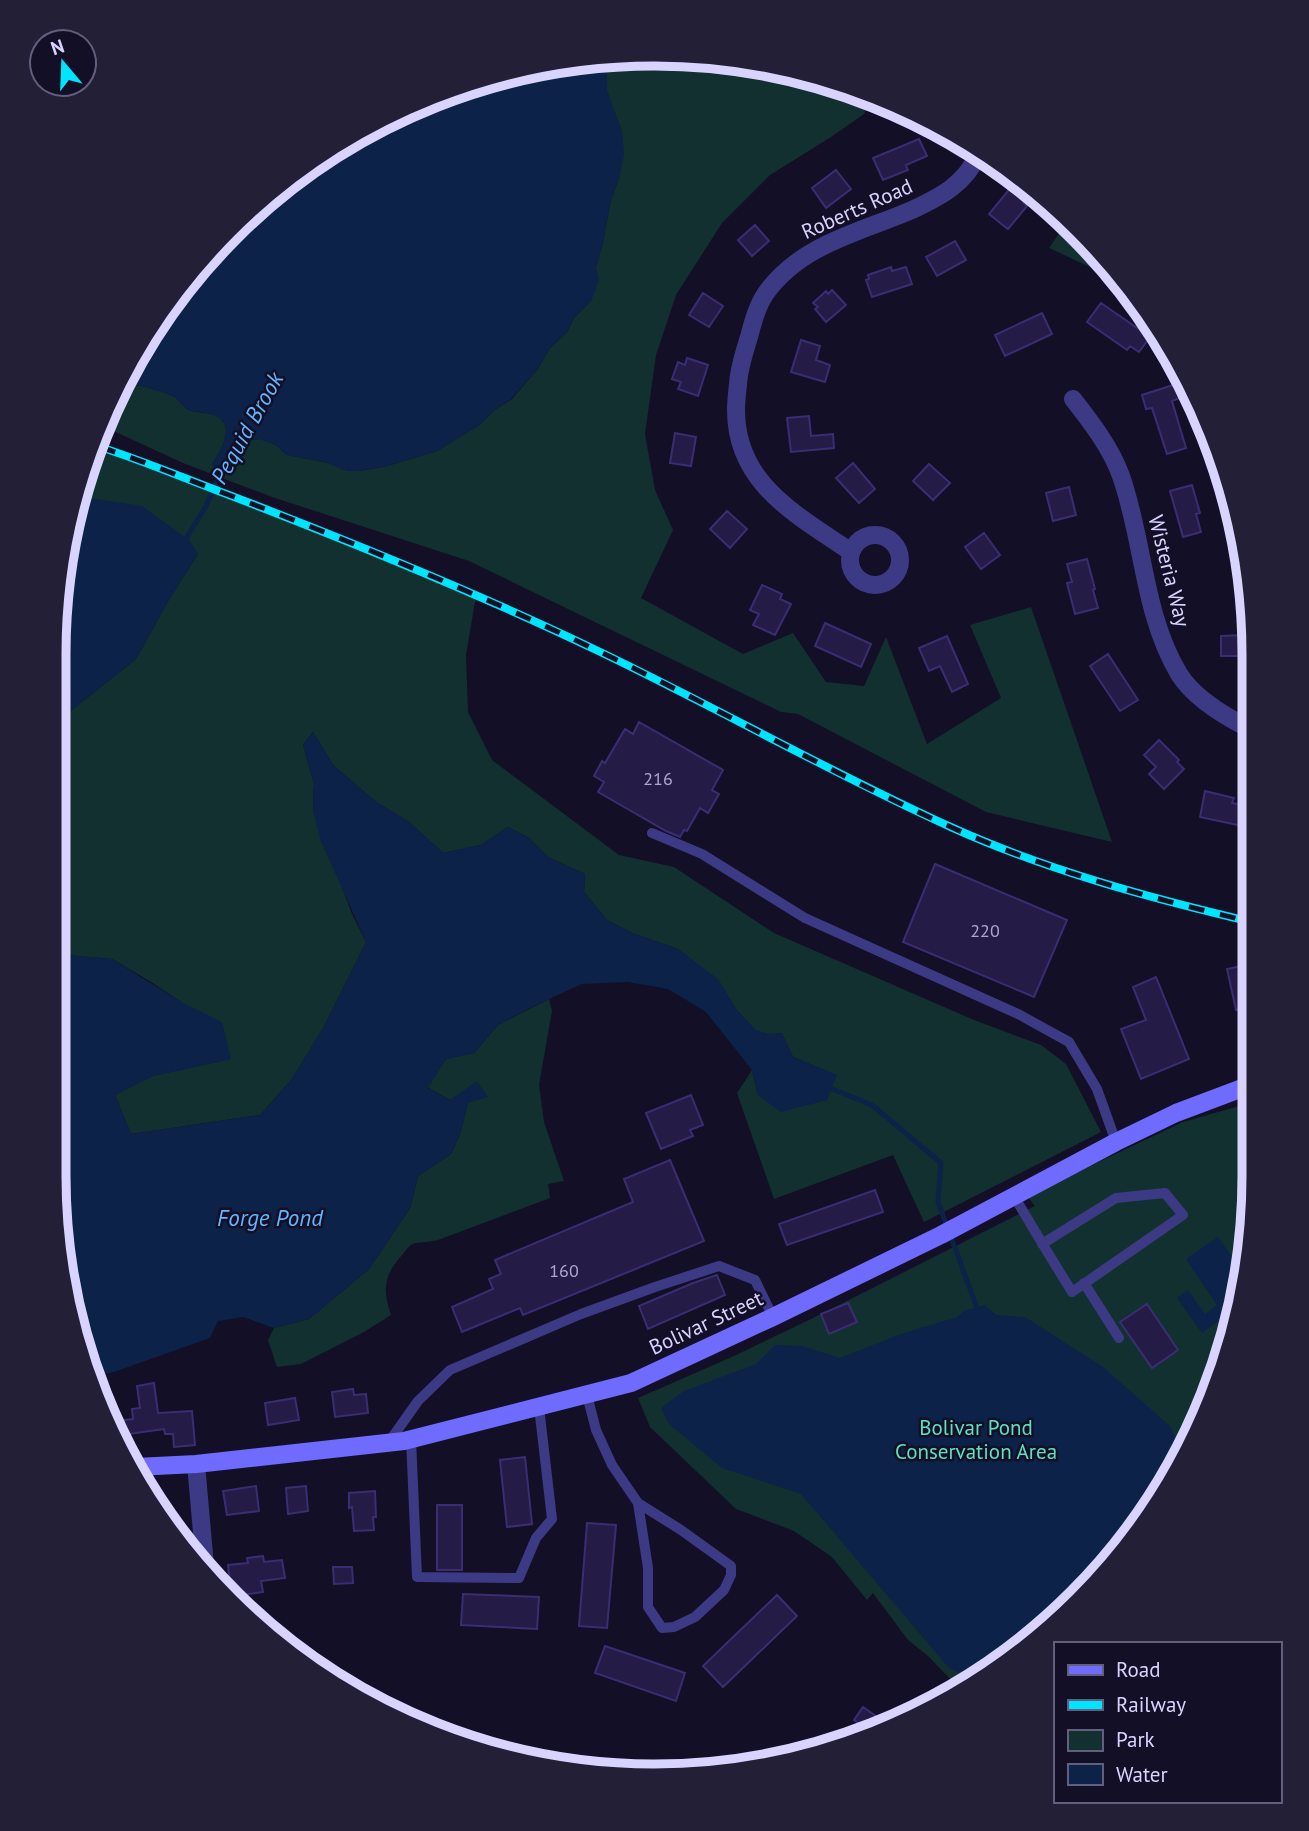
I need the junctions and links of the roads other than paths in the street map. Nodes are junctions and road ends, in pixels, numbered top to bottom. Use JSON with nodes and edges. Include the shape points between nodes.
{"nodes":[{"id":1,"x":975,"y":162,"type":"edge"},
{"id":2,"x":1073,"y":398,"type":"dead end"},
{"id":3,"x":851,"y":552,"type":"dead end"},
{"id":4,"x":1242,"y":724,"type":"edge"},
{"id":5,"x":652,"y":833,"type":"dead end"},
{"id":6,"x":1242,"y":1088,"type":"edge"},
{"id":7,"x":1116,"y":1142,"type":"junction"},
{"id":8,"x":1014,"y":1196,"type":"junction"},
{"id":9,"x":1042,"y":1244,"type":"junction"},
{"id":10,"x":1084,"y":1283,"type":"junction"},
{"id":11,"x":773,"y":1317,"type":"junction"},
{"id":12,"x":1119,"y":1338,"type":"dead end"},
{"id":13,"x":587,"y":1395,"type":"junction"},
{"id":14,"x":539,"y":1406,"type":"junction"},
{"id":15,"x":411,"y":1439,"type":"junction"},
{"id":16,"x":389,"y":1443,"type":"junction"},
{"id":17,"x":196,"y":1464,"type":"junction"},
{"id":18,"x":143,"y":1467,"type":"edge"},
{"id":19,"x":639,"y":1503,"type":"junction"},
{"id":20,"x":204,"y":1554,"type":"edge"}],
"edges":[{"from":1,"to":3,"type":"street","name":"Roberts Road","via":[[940,197],[814,250],[766,293],[754,316],[739,370],[736,410],[745,456],[757,478],[780,503]]},
{"from":2,"to":4,"type":"street","name":"Wisteria Way","via":[[1120,473],[1165,646],[1181,676],[1207,703]]},
{"from":5,"to":7,"type":"lane","via":[[702,854],[805,918],[1018,1014],[1069,1042],[1097,1089]]},
{"from":6,"to":7,"type":"street","name":"Bolivar Street"},
{"from":7,"to":8,"type":"street","name":"Bolivar Street"},
{"from":8,"to":9,"type":"lane"},
{"from":8,"to":11,"type":"street","name":"Bolivar Street"},
{"from":9,"to":10,"type":"lane","via":[[1072,1292]]},
{"from":9,"to":10,"type":"lane","via":[[1116,1198],[1166,1193],[1183,1215]]},
{"from":10,"to":12,"type":"lane"},
{"from":11,"to":13,"type":"street","name":"Bolivar Street","via":[[631,1383]]},
{"from":11,"to":16,"type":"lane","via":[[755,1280],[719,1266],[681,1278],[581,1314],[450,1370],[418,1401]]},
{"from":13,"to":14,"type":"street","name":"Bolivar Street"},
{"from":13,"to":19,"type":"lane","via":[[612,1465]]},
{"from":14,"to":15,"type":"street","name":"Bolivar Street"},
{"from":14,"to":15,"type":"lane","via":[[552,1519],[536,1538],[519,1578],[417,1577]]},
{"from":15,"to":16,"type":"street","name":"Bolivar Street"},
{"from":16,"to":17,"type":"street","name":"Bolivar Street"},
{"from":17,"to":18,"type":"street","name":"Bolivar Street"},
{"from":17,"to":20,"type":"street"},
{"from":19,"to":19,"type":"lane","via":[[649,1568],[648,1607],[662,1628],[674,1628],[695,1617],[724,1590],[731,1566]]}]}
